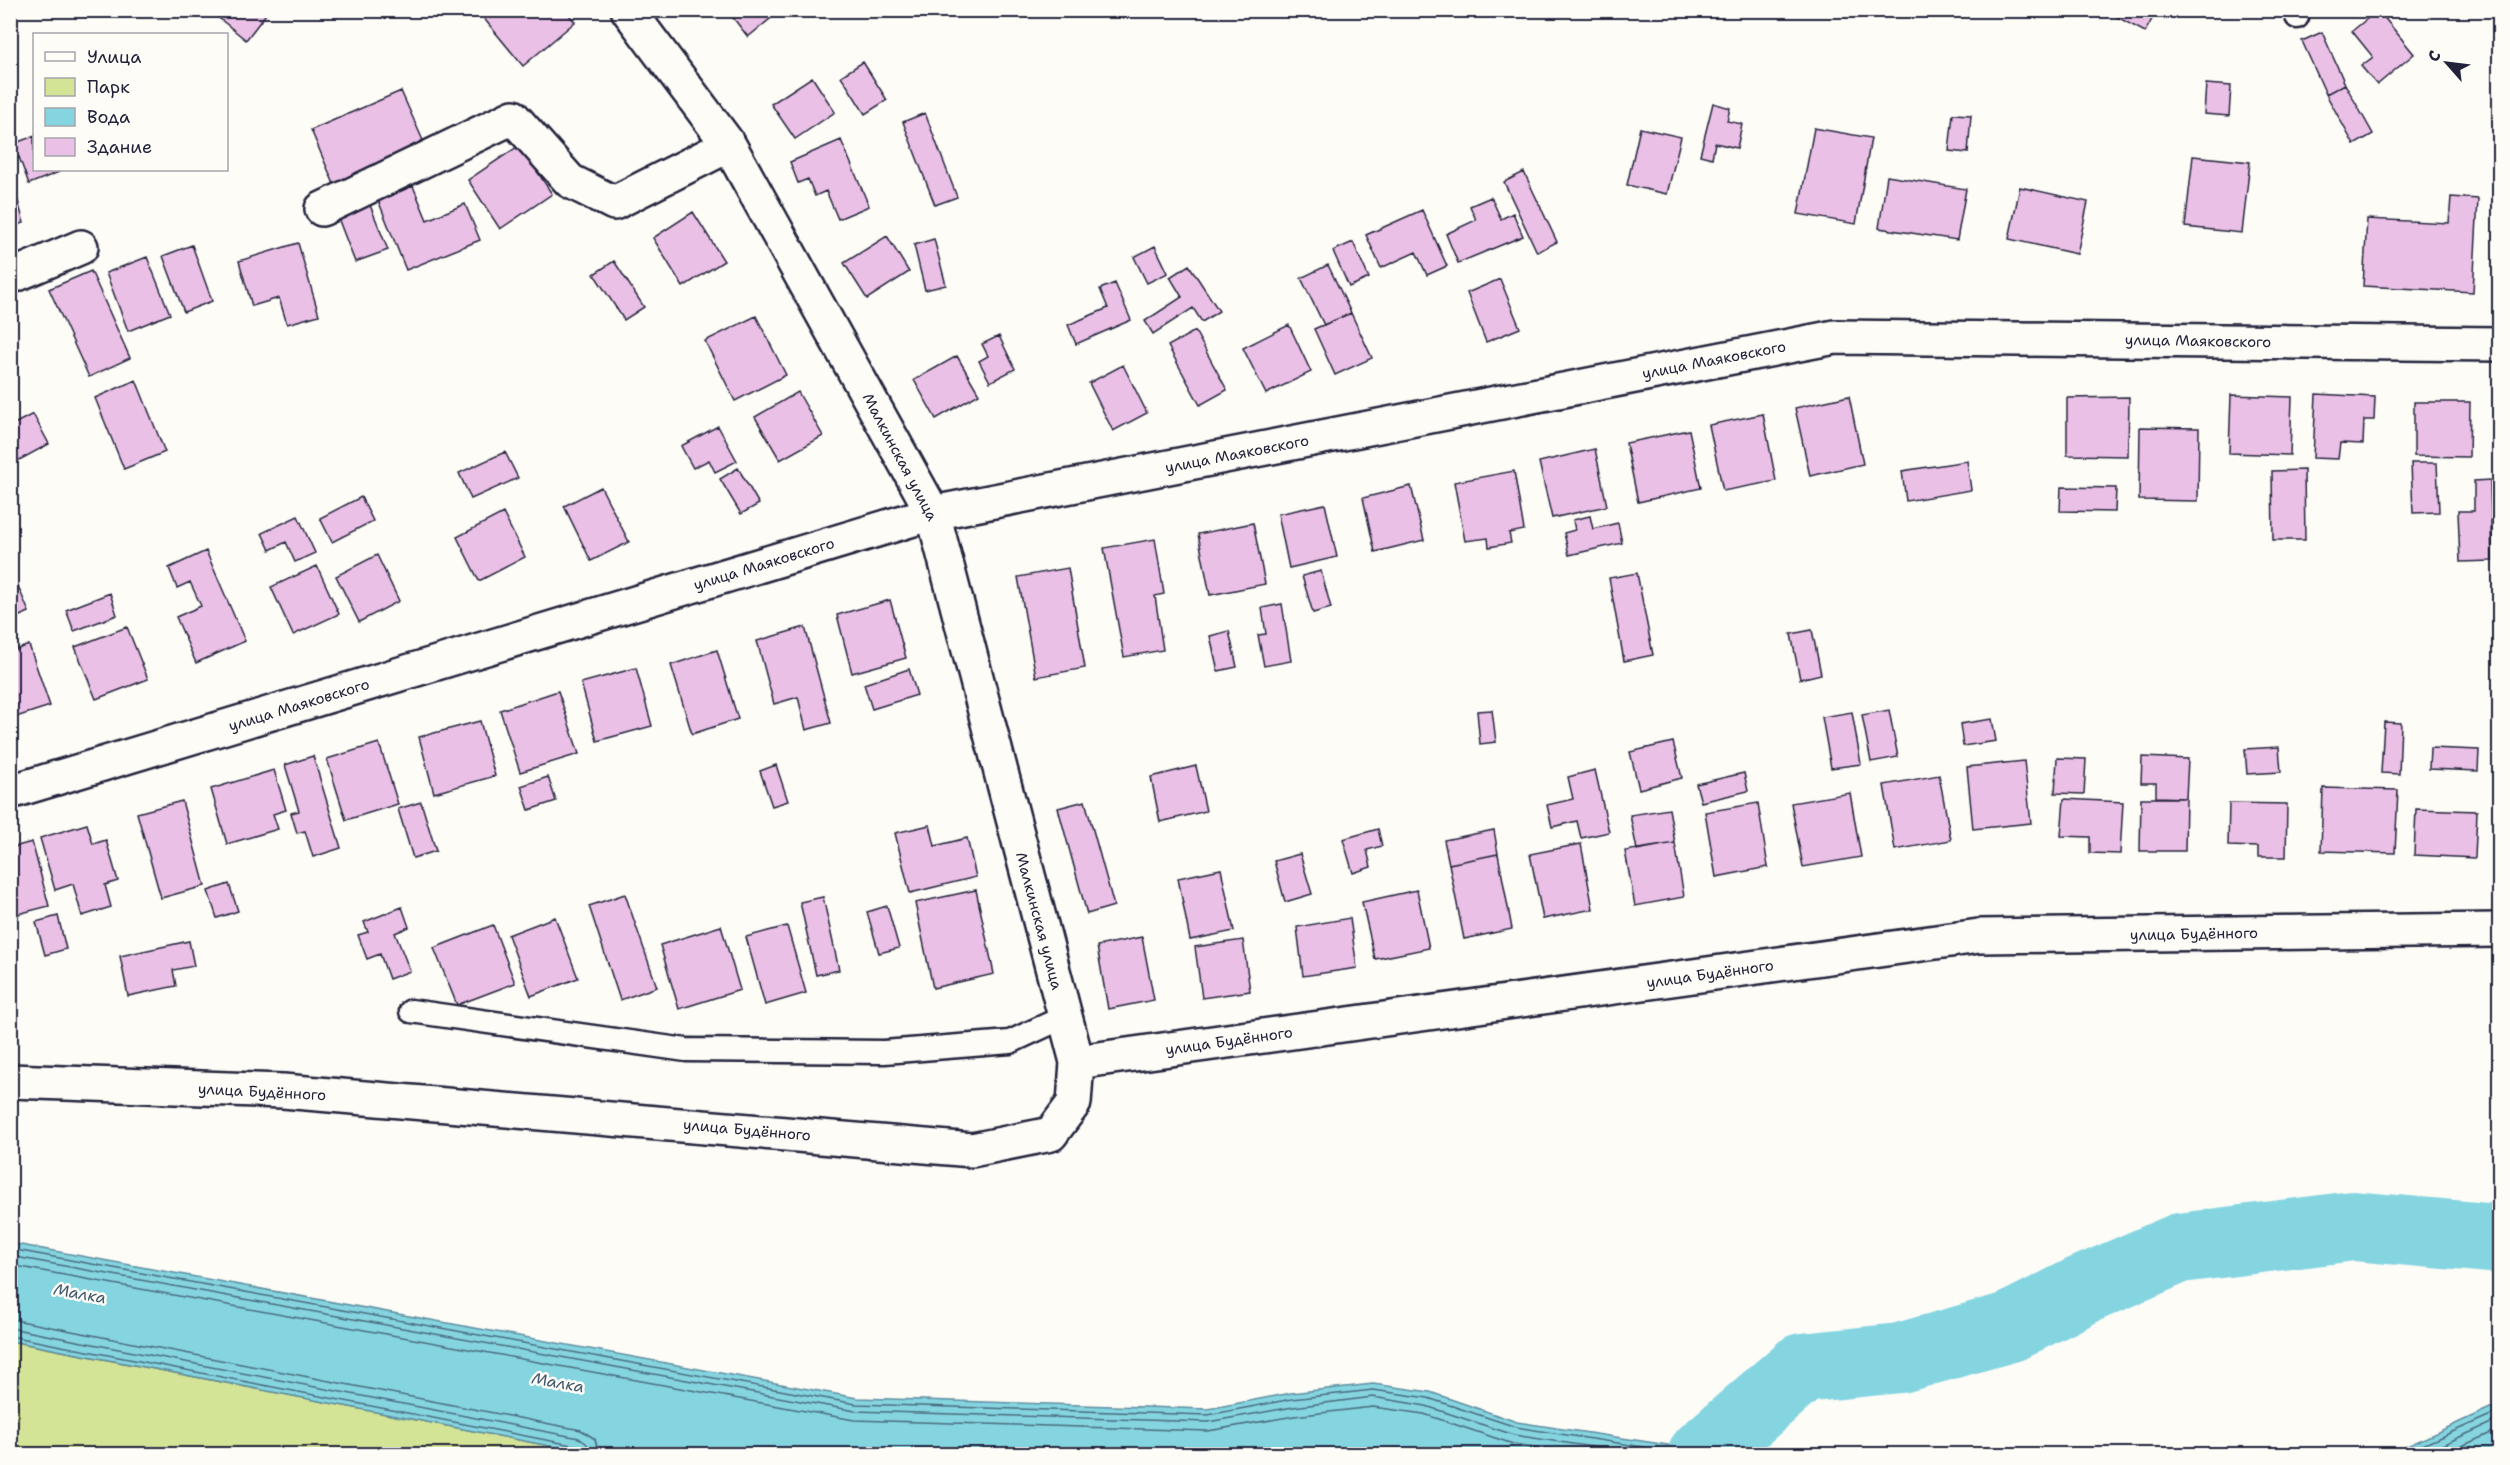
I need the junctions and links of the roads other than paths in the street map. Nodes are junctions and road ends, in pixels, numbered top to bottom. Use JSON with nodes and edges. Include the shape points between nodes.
{"nodes":[{"id":1,"x":628,"y":10,"type":"edge"},
{"id":2,"x":729,"y":145,"type":"junction"},
{"id":3,"x":322,"y":209,"type":"dead end"},
{"id":4,"x":81,"y":247,"type":"dead end"},
{"id":5,"x":10,"y":277,"type":"edge"},
{"id":6,"x":2499,"y":344,"type":"edge"},
{"id":7,"x":933,"y":513,"type":"junction"},
{"id":8,"x":10,"y":792,"type":"edge"},
{"id":9,"x":2499,"y":930,"type":"edge"},
{"id":10,"x":411,"y":1011,"type":"dead end"},
{"id":11,"x":1064,"y":1017,"type":"junction"},
{"id":12,"x":1077,"y":1062,"type":"junction"},
{"id":13,"x":10,"y":1081,"type":"edge"}],
"edges":[{"from":1,"to":2,"type":"street","name":"Малкинская улица"},
{"from":2,"to":3,"type":"street","via":[[614,203],[570,181],[513,117]]},
{"from":2,"to":7,"type":"street","name":"Малкинская улица"},
{"from":4,"to":5,"type":"street"},
{"from":6,"to":7,"type":"street","name":"улица Маяковского","via":[[1835,337]]},
{"from":7,"to":8,"type":"street","name":"улица Маяковского"},
{"from":7,"to":11,"type":"street","name":"Малкинская улица"},
{"from":9,"to":12,"type":"street","name":"улица Будённого","via":[[1979,936]]},
{"from":10,"to":11,"type":"lane","via":[[698,1051],[884,1052],[1010,1042]]},
{"from":11,"to":12,"type":"street","name":"Малкинская улица"},
{"from":12,"to":13,"type":"street","name":"улица Будённого","via":[[1074,1103],[1051,1134],[972,1150],[283,1091]]}]}
